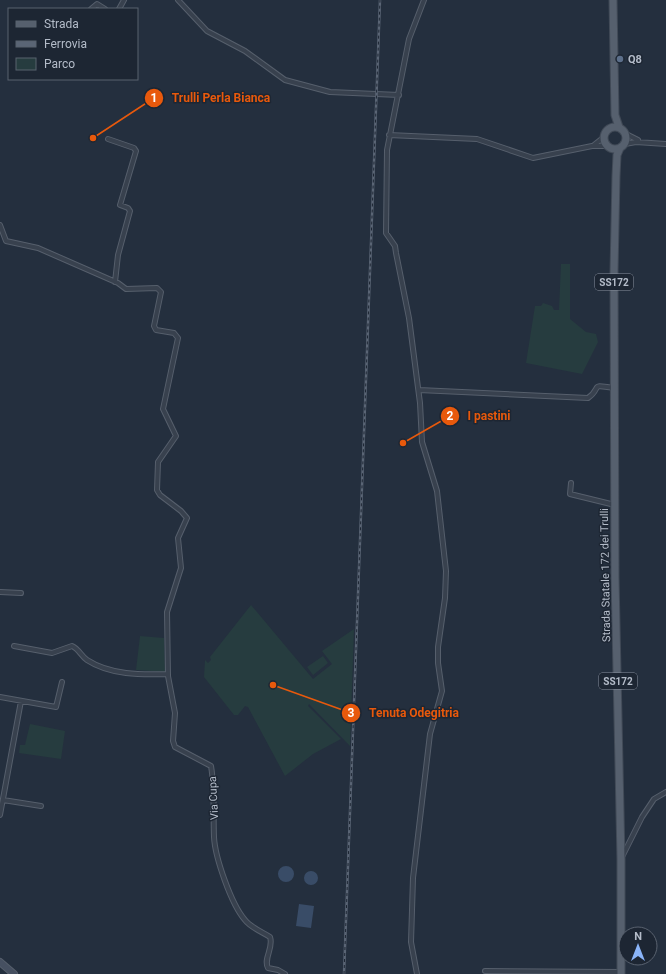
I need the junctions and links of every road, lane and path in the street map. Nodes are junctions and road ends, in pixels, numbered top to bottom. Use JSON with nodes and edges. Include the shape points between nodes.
{"nodes":[{"id":1,"x":178,"y":0,"type":"edge"},
{"id":2,"x":424,"y":0,"type":"edge"},
{"id":3,"x":613,"y":0,"type":"edge"},
{"id":4,"x":92,"y":8,"type":"edge"},
{"id":5,"x":103,"y":8,"type":"edge"},
{"id":6,"x":398,"y":95,"type":"junction"},
{"id":7,"x":615,"y":127,"type":"junction"},
{"id":8,"x":626,"y":134,"type":"junction"},
{"id":9,"x":389,"y":135,"type":"junction"},
{"id":10,"x":604,"y":137,"type":"junction"},
{"id":11,"x":108,"y":139,"type":"dead end"},
{"id":12,"x":642,"y":142,"type":"junction"},
{"id":13,"x":666,"y":144,"type":"edge"},
{"id":14,"x":592,"y":146,"type":"junction"},
{"id":15,"x":622,"y":146,"type":"junction"},
{"id":16,"x":609,"y":147,"type":"junction"},
{"id":17,"x":616,"y":176,"type":"junction"},
{"id":18,"x":0,"y":225,"type":"edge"},
{"id":19,"x":115,"y":282,"type":"junction"},
{"id":20,"x":614,"y":388,"type":"junction"},
{"id":21,"x":419,"y":390,"type":"junction"},
{"id":22,"x":571,"y":484,"type":"dead end"},
{"id":23,"x":615,"y":505,"type":"junction"},
{"id":24,"x":0,"y":592,"type":"edge"},
{"id":25,"x":21,"y":593,"type":"dead end"},
{"id":26,"x":14,"y":646,"type":"dead end"},
{"id":27,"x":168,"y":674,"type":"junction"},
{"id":28,"x":62,"y":682,"type":"dead end"},
{"id":29,"x":0,"y":697,"type":"edge"},
{"id":30,"x":22,"y":701,"type":"junction"},
{"id":31,"x":666,"y":792,"type":"edge"},
{"id":32,"x":3,"y":800,"type":"junction"},
{"id":33,"x":41,"y":806,"type":"dead end"},
{"id":34,"x":0,"y":815,"type":"edge"},
{"id":35,"x":621,"y":859,"type":"junction"},
{"id":36,"x":0,"y":962,"type":"edge"},
{"id":37,"x":485,"y":971,"type":"dead end"},
{"id":38,"x":621,"y":973,"type":"edge"},
{"id":39,"x":14,"y":974,"type":"edge"},
{"id":40,"x":285,"y":974,"type":"edge"},
{"id":41,"x":416,"y":974,"type":"edge"}],
"edges":[{"from":1,"to":6,"type":"street","via":[[207,32],[245,51],[285,80],[330,92]]},
{"from":2,"to":6,"type":"street","via":[[410,38]]},
{"from":3,"to":7,"type":"main road"},
{"from":4,"to":5,"type":"street","via":[[97,4]]},
{"from":6,"to":9,"type":"street"},
{"from":7,"to":8,"type":"main road"},
{"from":7,"to":10,"type":"main road","via":[[607,130]]},
{"from":8,"to":12,"type":"street"},
{"from":8,"to":15,"type":"main road","name":"Strada Statale 172 dei Trulli"},
{"from":9,"to":14,"type":"street","via":[[477,139],[533,158]]},
{"from":9,"to":21,"type":"street","via":[[386,233],[395,246]]},
{"from":10,"to":14,"type":"street"},
{"from":10,"to":16,"type":"main road","name":"Strada Statale 172 dei Trulli"},
{"from":11,"to":19,"type":"street","via":[[136,151],[120,205],[130,211],[118,255]]},
{"from":12,"to":13,"type":"street"},
{"from":12,"to":15,"type":"street","via":[[630,142]]},
{"from":14,"to":16,"type":"street"},
{"from":15,"to":16,"type":"main road"},
{"from":15,"to":17,"type":"main road","name":"Strada Statale 172 dei Trulli","number":"SS172","via":[[617,155]]},
{"from":16,"to":17,"type":"main road","name":"Strada Statale 172 dei Trulli","via":[[613,154]]},
{"from":17,"to":20,"type":"main road","name":"Strada Statale 172 dei Trulli","number":"SS172"},
{"from":18,"to":19,"type":"street","via":[[6,241],[38,248]]},
{"from":19,"to":27,"type":"street","name":"Via Cupa","via":[[126,289],[157,288],[162,292],[154,326],[156,330],[174,333],[178,338],[163,409],[176,436],[158,462],[157,490],[187,518],[178,538],[181,568],[167,612]]},
{"from":20,"to":21,"type":"street","via":[[596,386],[588,398]]},
{"from":20,"to":23,"type":"main road","name":"Strada Statale 172 dei Trulli","number":"SS172"},
{"from":21,"to":41,"type":"street","via":[[422,442],[437,491],[446,571],[438,647],[442,691],[430,734],[413,878],[411,942]]},
{"from":22,"to":23,"type":"street","via":[[570,494]]},
{"from":23,"to":35,"type":"main road","name":"Strada Statale 172 dei Trulli","number":"SS172"},
{"from":24,"to":25,"type":"street"},
{"from":26,"to":27,"type":"street","via":[[52,652],[72,646],[87,660],[116,673]]},
{"from":27,"to":40,"type":"street","name":"Via Cupa","via":[[175,713],[174,745],[211,766],[214,838],[222,873],[236,908],[246,922],[270,937],[271,946],[266,962],[268,968]]},
{"from":28,"to":30,"type":"street","via":[[56,707]]},
{"from":29,"to":30,"type":"street"},
{"from":30,"to":32,"type":"street"},
{"from":31,"to":35,"type":"street","via":[[654,799]]},
{"from":32,"to":33,"type":"street"},
{"from":32,"to":34,"type":"street"},
{"from":35,"to":38,"type":"main road","name":"Strada Statale 172 dei Trulli","number":"SS172"},
{"from":36,"to":39,"type":"street"},
{"from":37,"to":38,"type":"street"}]}
